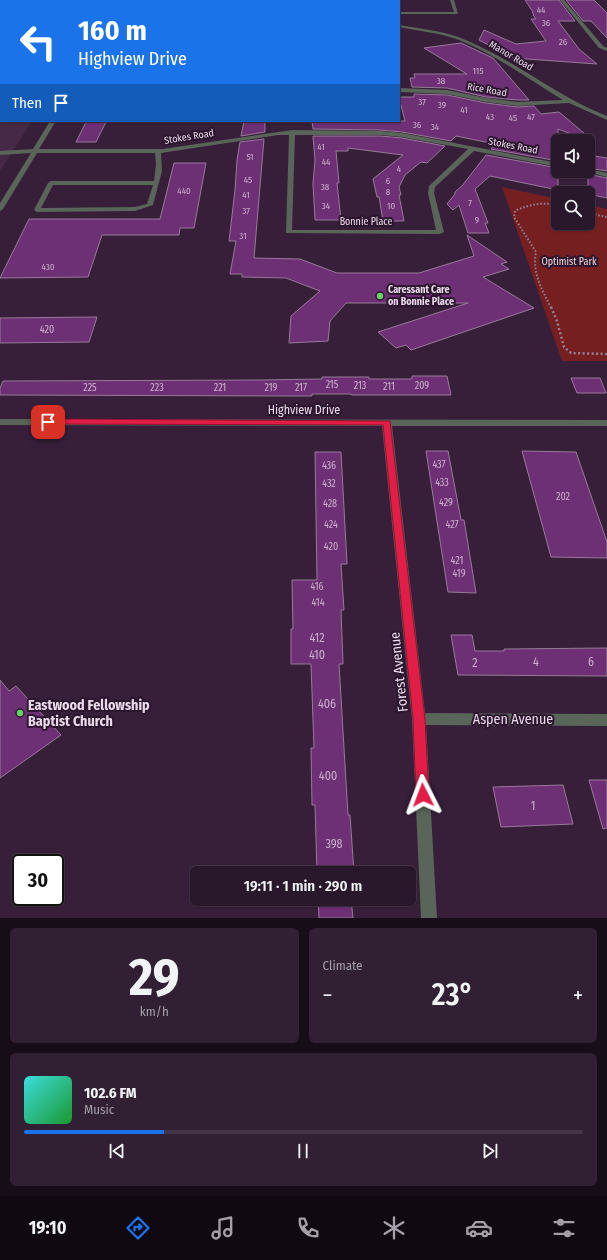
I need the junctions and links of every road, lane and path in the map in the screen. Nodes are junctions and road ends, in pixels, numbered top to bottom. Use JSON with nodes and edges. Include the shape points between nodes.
{"nodes":[{"id":1,"x":452,"y":0,"type":"edge"},
{"id":2,"x":562,"y":0,"type":"edge"},
{"id":3,"x":400,"y":13,"type":"edge"},
{"id":4,"x":400,"y":26,"type":"edge"},
{"id":5,"x":607,"y":50,"type":"edge"},
{"id":6,"x":400,"y":90,"type":"edge"},
{"id":7,"x":572,"y":101,"type":"junction"},
{"id":8,"x":607,"y":118,"type":"edge"},
{"id":9,"x":52,"y":122,"type":"edge"},
{"id":10,"x":292,"y":132,"type":"junction"},
{"id":11,"x":472,"y":148,"type":"junction"},
{"id":12,"x":34,"y":151,"type":"junction"},
{"id":13,"x":157,"y":151,"type":"junction"},
{"id":14,"x":0,"y":153,"type":"edge"},
{"id":15,"x":551,"y":164,"type":"edge"},
{"id":16,"x":595,"y":173,"type":"edge"},
{"id":17,"x":607,"y":175,"type":"edge"},
{"id":18,"x":156,"y":183,"type":"junction"},
{"id":19,"x":551,"y":204,"type":"edge"},
{"id":20,"x":0,"y":209,"type":"edge"},
{"id":21,"x":595,"y":215,"type":"edge"},
{"id":22,"x":607,"y":217,"type":"edge"},
{"id":23,"x":607,"y":354,"type":"edge"},
{"id":24,"x":0,"y":422,"type":"edge"},
{"id":25,"x":387,"y":423,"type":"junction"},
{"id":26,"x":607,"y":423,"type":"edge"},
{"id":27,"x":419,"y":719,"type":"junction"},
{"id":28,"x":607,"y":720,"type":"edge"},
{"id":29,"x":429,"y":918,"type":"edge"}],
"edges":[{"from":1,"to":3,"type":"street","via":[[457,13]]},
{"from":2,"to":5,"type":"street","via":[[601,47]]},
{"from":4,"to":7,"type":"street","name":"Manor Road","via":[[467,42]]},
{"from":6,"to":7,"type":"street","name":"Rice Road","via":[[447,92],[518,104]]},
{"from":7,"to":8,"type":"street","name":"Manor Road"},
{"from":9,"to":12,"type":"street"},
{"from":10,"to":11,"type":"street","name":"Stokes Road","via":[[391,133]]},
{"from":10,"to":11,"type":"street","name":"Bonnie Place","via":[[288,232],[440,232],[431,193],[432,186]]},
{"from":10,"to":13,"type":"street","name":"Stokes Road"},
{"from":11,"to":15,"type":"street","name":"Stokes Road"},
{"from":12,"to":13,"type":"street","name":"Stokes Road"},
{"from":12,"to":14,"type":"street","name":"Stokes Road"},
{"from":12,"to":20,"type":"street"},
{"from":13,"to":18,"type":"street","via":[[160,170]]},
{"from":16,"to":17,"type":"street"},
{"from":18,"to":18,"type":"street","via":[[150,205],[135,209],[37,210],[52,183]]},
{"from":19,"to":23,"type":"path","via":[[524,206],[515,211],[514,217],[536,252],[535,273],[557,321],[564,347],[570,353]]},
{"from":21,"to":22,"type":"path"},
{"from":24,"to":25,"type":"street","name":"Highview Drive"},
{"from":25,"to":26,"type":"street","name":"Highview Drive"},
{"from":25,"to":27,"type":"street","name":"Forest Avenue"},
{"from":27,"to":28,"type":"street","name":"Aspen Avenue"},
{"from":27,"to":29,"type":"street","name":"Forest Avenue"}]}
